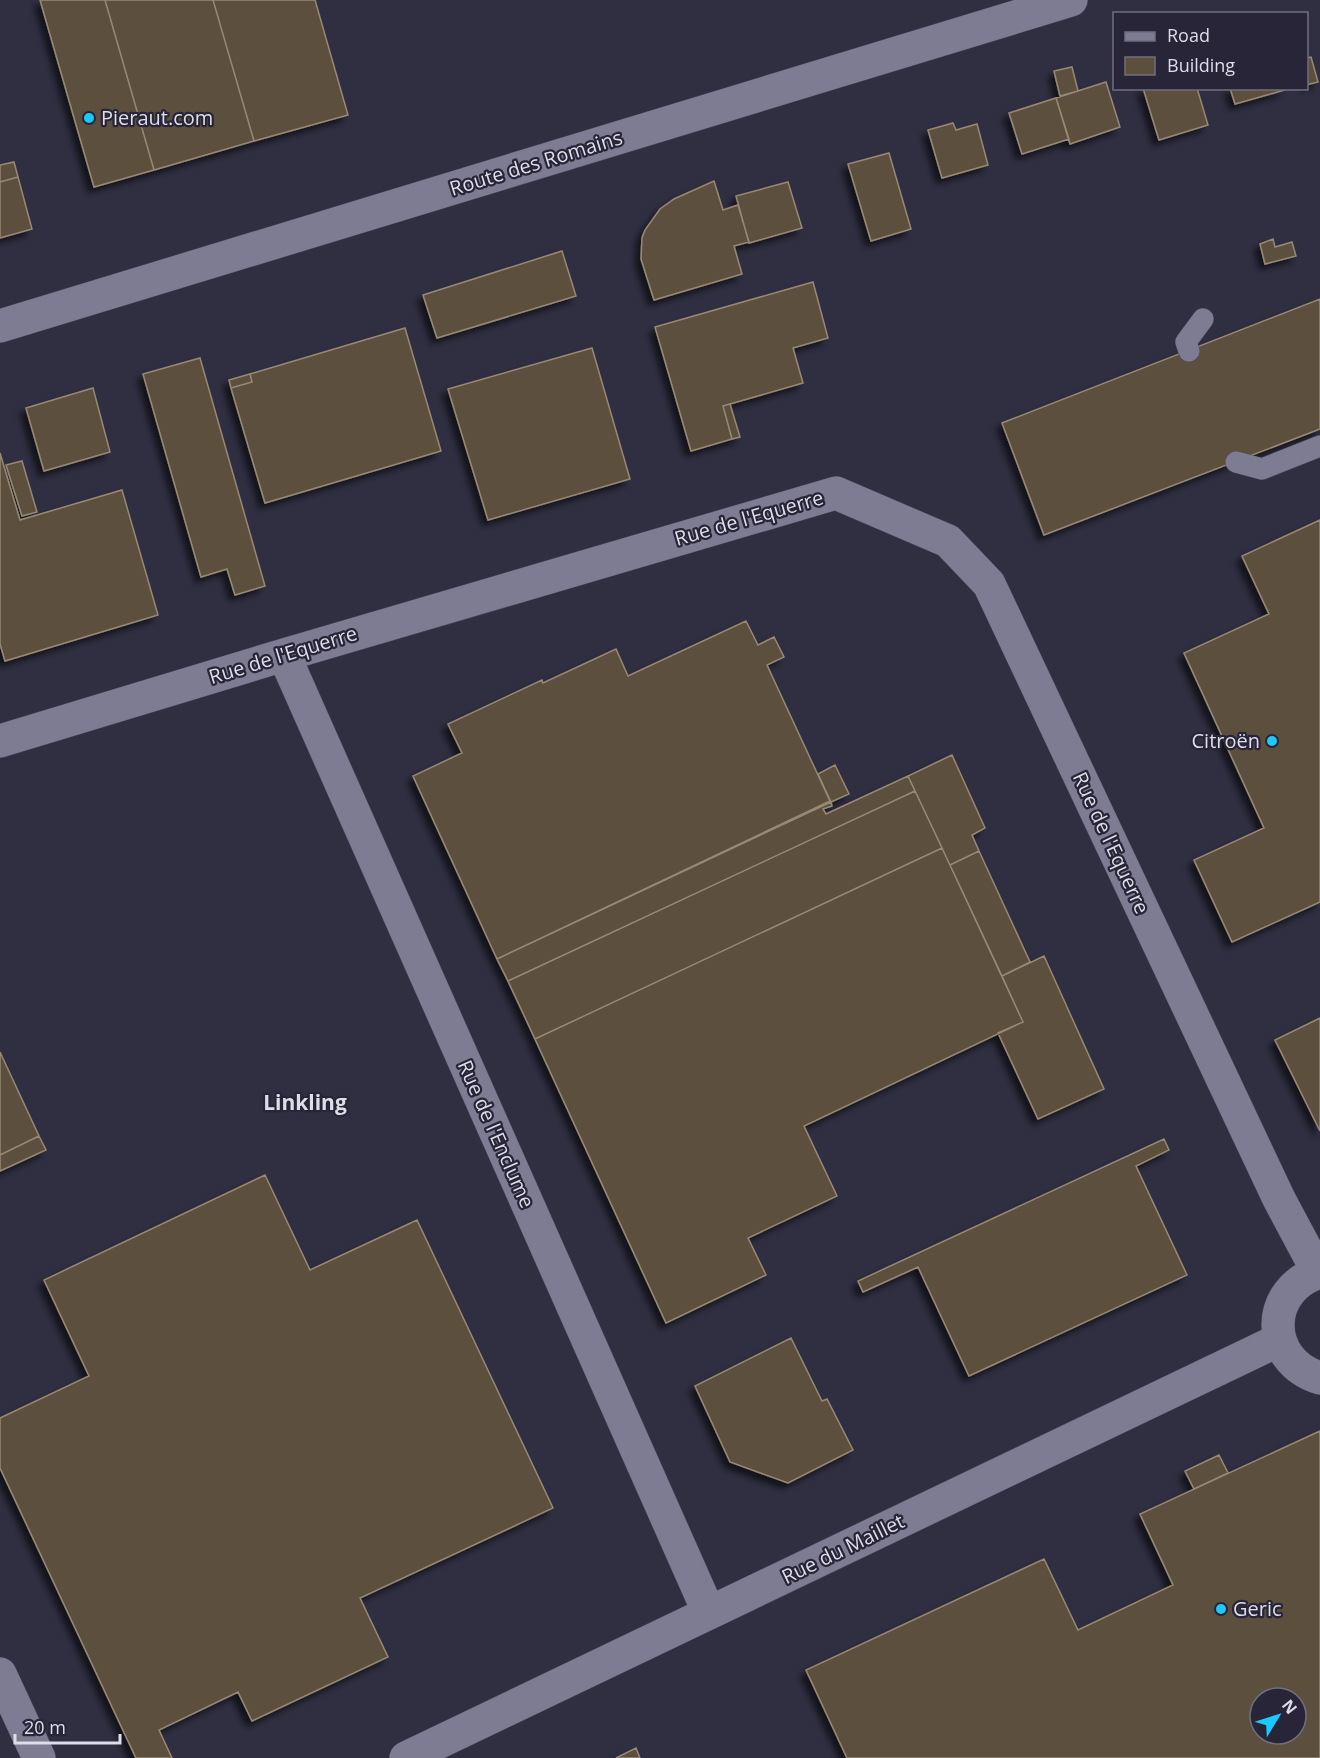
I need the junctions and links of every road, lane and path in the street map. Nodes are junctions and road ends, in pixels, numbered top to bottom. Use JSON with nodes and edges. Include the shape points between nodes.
{"nodes":[{"id":1,"x":1071,"y":0,"type":"edge"},
{"id":2,"x":1203,"y":319,"type":"dead end"},
{"id":3,"x":0,"y":326,"type":"edge"},
{"id":4,"x":1189,"y":351,"type":"dead end"},
{"id":5,"x":1320,"y":446,"type":"edge"},
{"id":6,"x":1236,"y":462,"type":"dead end"},
{"id":7,"x":284,"y":655,"type":"junction"},
{"id":8,"x":0,"y":741,"type":"edge"},
{"id":9,"x":1319,"y":1272,"type":"edge"},
{"id":10,"x":1280,"y":1340,"type":"junction"},
{"id":11,"x":1320,"y":1378,"type":"edge"},
{"id":12,"x":709,"y":1613,"type":"junction"},
{"id":13,"x":0,"y":1674,"type":"edge"},
{"id":14,"x":39,"y":1758,"type":"edge"},
{"id":15,"x":406,"y":1758,"type":"edge"}],
"edges":[{"from":1,"to":3,"type":"street","name":"Route des Romains"},
{"from":2,"to":4,"type":"lane","via":[[1186,342]]},
{"from":5,"to":6,"type":"lane","via":[[1262,469]]},
{"from":7,"to":8,"type":"street","name":"Rue de l'Equerre"},
{"from":7,"to":9,"type":"street","name":"Rue de l'Equerre","via":[[836,493],[948,542],[988,584],[1279,1199]]},
{"from":7,"to":12,"type":"street","name":"Rue de l'Enclume"},
{"from":9,"to":10,"type":"street","via":[[1302,1279],[1281,1306]]},
{"from":10,"to":11,"type":"street","via":[[1296,1366]]},
{"from":10,"to":12,"type":"street","name":"Rue du Maillet"},
{"from":12,"to":15,"type":"street","name":"Rue du Maillet"},
{"from":13,"to":14,"type":"street"}]}
